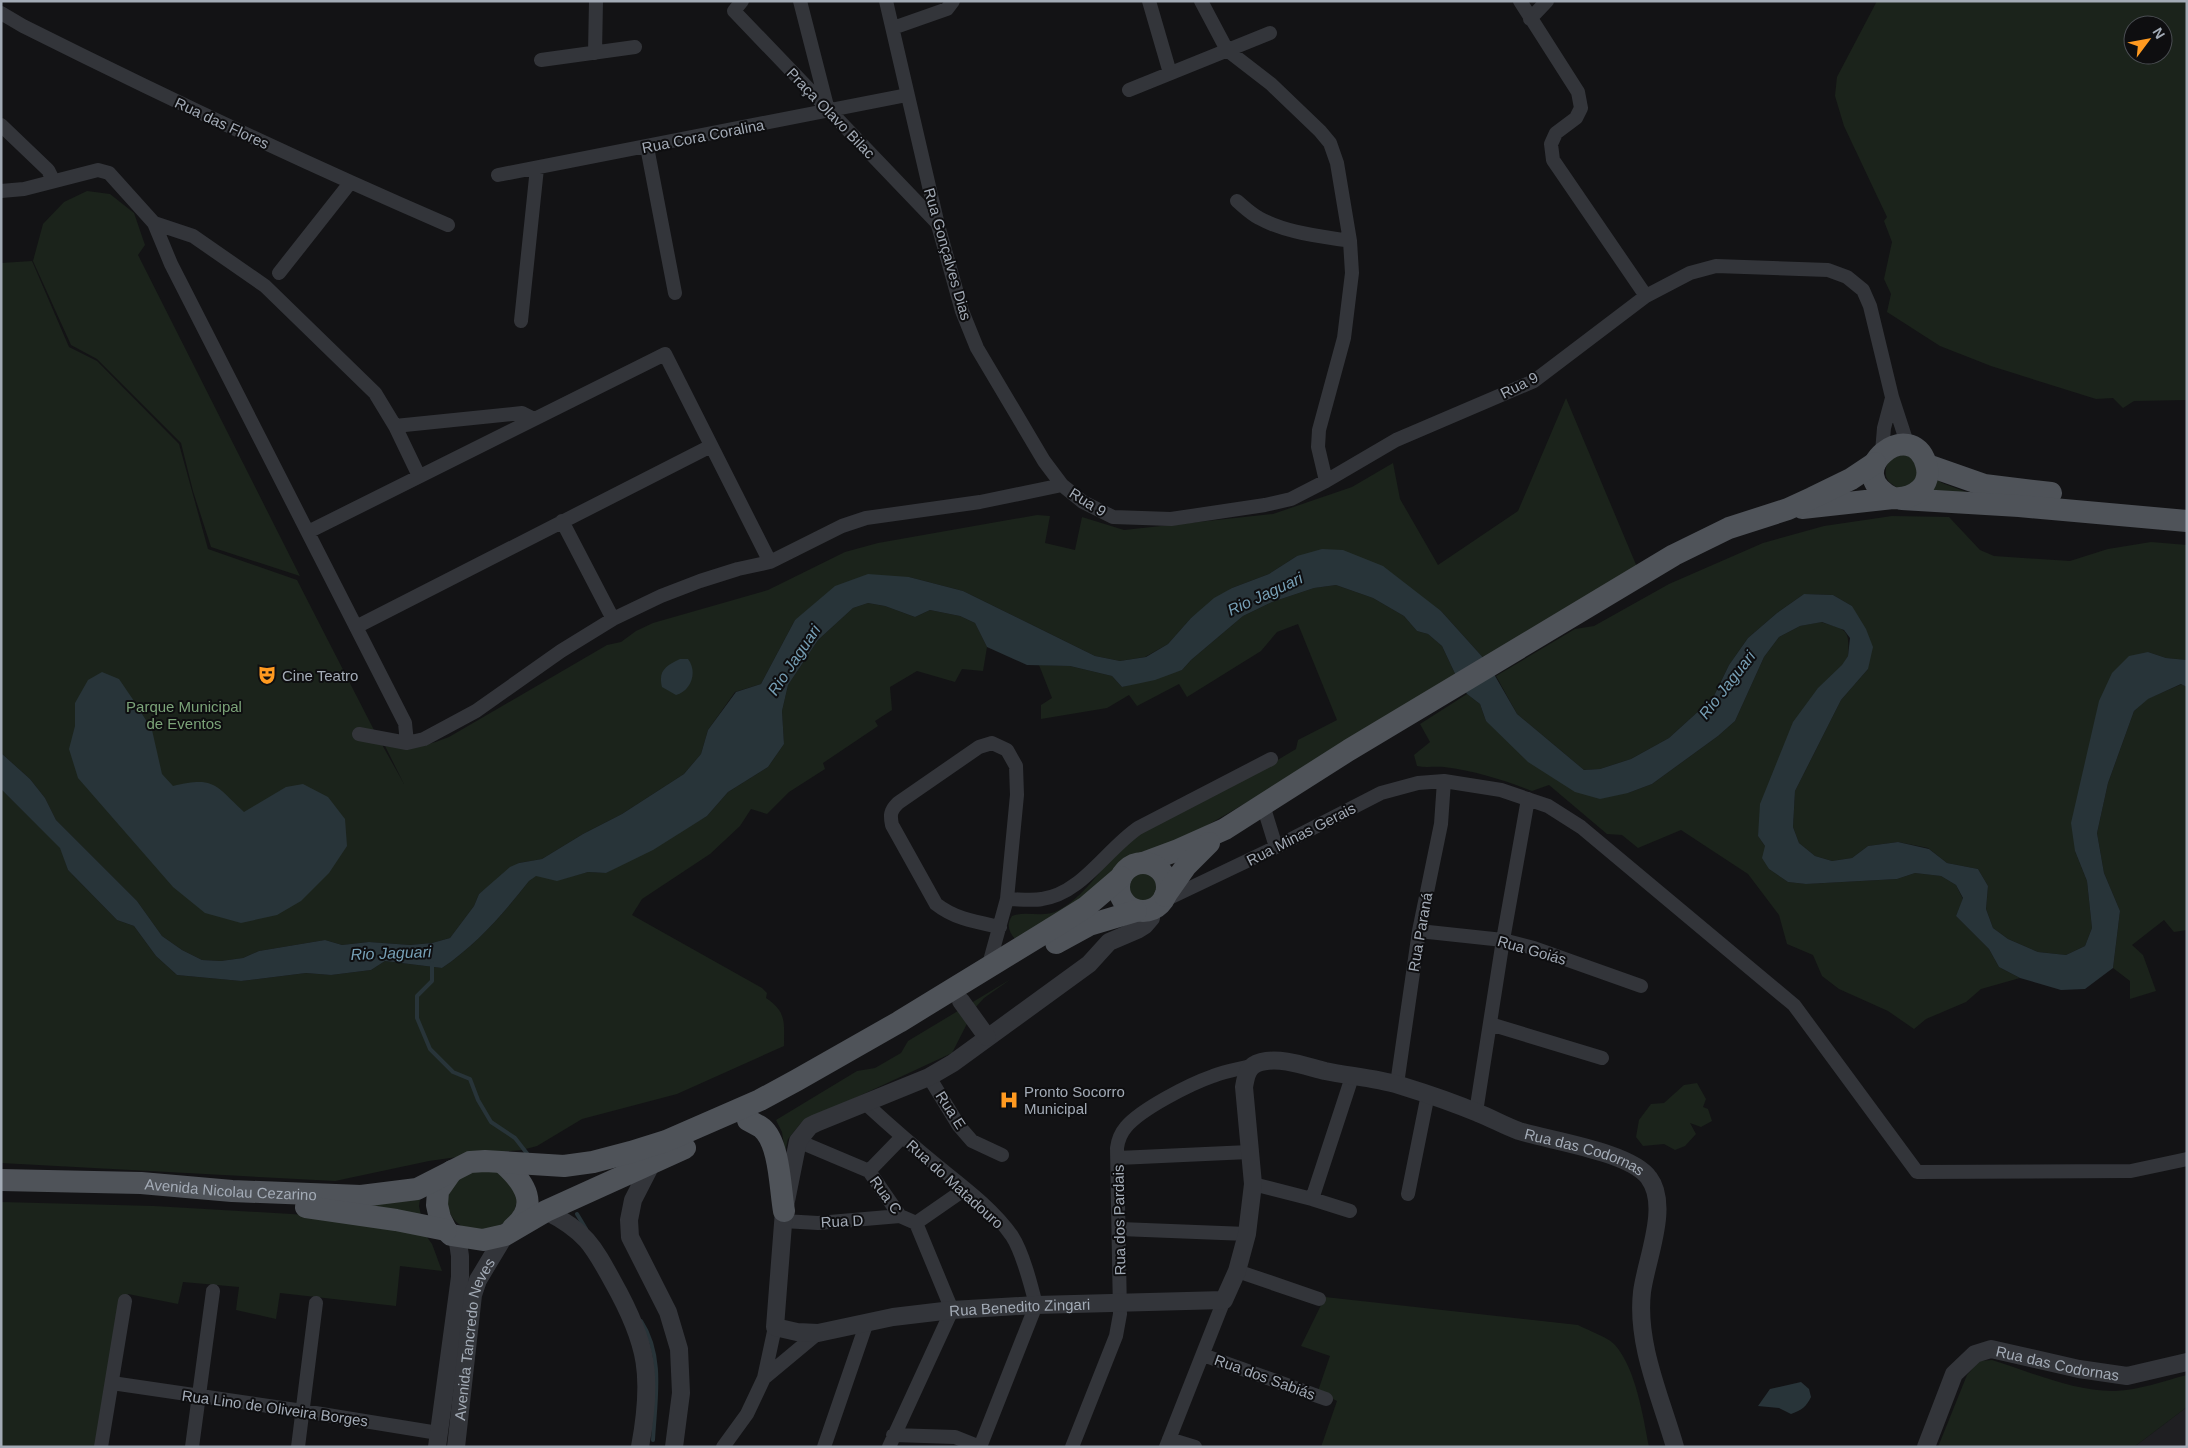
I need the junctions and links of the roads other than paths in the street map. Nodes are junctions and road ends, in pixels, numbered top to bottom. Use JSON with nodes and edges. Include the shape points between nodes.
{"nodes":[{"id":1,"x":596,"y":1,"type":"edge"},
{"id":2,"x":742,"y":1,"type":"edge"},
{"id":3,"x":800,"y":1,"type":"edge"},
{"id":4,"x":886,"y":1,"type":"edge"},
{"id":5,"x":953,"y":1,"type":"edge"},
{"id":6,"x":1149,"y":1,"type":"edge"},
{"id":7,"x":1201,"y":1,"type":"edge"},
{"id":8,"x":1520,"y":1,"type":"edge"},
{"id":9,"x":1547,"y":1,"type":"edge"},
{"id":10,"x":1,"y":13,"type":"edge"},
{"id":11,"x":1530,"y":20,"type":"junction"},
{"id":12,"x":893,"y":28,"type":"junction"},
{"id":13,"x":1270,"y":33,"type":"dead end"},
{"id":14,"x":635,"y":47,"type":"dead end"},
{"id":15,"x":1227,"y":50,"type":"junction"},
{"id":16,"x":595,"y":53,"type":"junction"},
{"id":17,"x":541,"y":60,"type":"dead end"},
{"id":18,"x":1170,"y":74,"type":"junction"},
{"id":19,"x":1129,"y":90,"type":"dead end"},
{"id":20,"x":907,"y":95,"type":"junction"},
{"id":21,"x":828,"y":110,"type":"junction"},
{"id":22,"x":1,"y":125,"type":"edge"},
{"id":23,"x":647,"y":147,"type":"junction"},
{"id":24,"x":538,"y":168,"type":"junction"},
{"id":25,"x":498,"y":175,"type":"dead end"},
{"id":26,"x":53,"y":180,"type":"junction"},
{"id":27,"x":350,"y":183,"type":"junction"},
{"id":28,"x":1,"y":191,"type":"edge"},
{"id":29,"x":1237,"y":202,"type":"dead end"},
{"id":30,"x":154,"y":223,"type":"junction"},
{"id":31,"x":448,"y":225,"type":"dead end"},
{"id":32,"x":938,"y":225,"type":"junction"},
{"id":33,"x":1350,"y":241,"type":"junction"},
{"id":34,"x":279,"y":273,"type":"dead end"},
{"id":35,"x":674,"y":293,"type":"dead end"},
{"id":36,"x":1646,"y":296,"type":"junction"},
{"id":37,"x":521,"y":321,"type":"dead end"},
{"id":38,"x":1892,"y":397,"type":"junction"},
{"id":39,"x":534,"y":419,"type":"junction"},
{"id":40,"x":395,"y":426,"type":"junction"},
{"id":41,"x":711,"y":446,"type":"junction"},
{"id":42,"x":1908,"y":446,"type":"junction"},
{"id":43,"x":1878,"y":458,"type":"junction"},
{"id":44,"x":1927,"y":465,"type":"junction"},
{"id":45,"x":419,"y":476,"type":"junction"},
{"id":46,"x":1326,"y":481,"type":"junction"},
{"id":47,"x":1062,"y":485,"type":"junction"},
{"id":48,"x":1898,"y":498,"type":"junction"},
{"id":49,"x":2187,"y":507,"type":"edge"},
{"id":50,"x":1788,"y":509,"type":"junction"},
{"id":51,"x":562,"y":522,"type":"junction"},
{"id":52,"x":2187,"y":522,"type":"edge"},
{"id":53,"x":308,"y":532,"type":"junction"},
{"id":54,"x":770,"y":562,"type":"junction"},
{"id":55,"x":613,"y":619,"type":"junction"},
{"id":56,"x":356,"y":627,"type":"junction"},
{"id":57,"x":359,"y":734,"type":"dead end"},
{"id":58,"x":408,"y":743,"type":"junction"},
{"id":59,"x":1271,"y":759,"type":"dead end"},
{"id":60,"x":1444,"y":781,"type":"junction"},
{"id":61,"x":1528,"y":799,"type":"junction"},
{"id":62,"x":1263,"y":805,"type":"junction"},
{"id":63,"x":1225,"y":829,"type":"junction"},
{"id":64,"x":1276,"y":847,"type":"junction"},
{"id":65,"x":1143,"y":863,"type":"junction"},
{"id":66,"x":1121,"y":877,"type":"junction"},
{"id":67,"x":1007,"y":899,"type":"junction"},
{"id":68,"x":1154,"y":904,"type":"junction"},
{"id":69,"x":1000,"y":927,"type":"junction"},
{"id":70,"x":1419,"y":931,"type":"junction"},
{"id":71,"x":1503,"y":940,"type":"junction"},
{"id":72,"x":988,"y":968,"type":"junction"},
{"id":73,"x":1641,"y":986,"type":"dead end"},
{"id":74,"x":963,"y":1004,"type":"junction"},
{"id":75,"x":1005,"y":1023,"type":"junction"},
{"id":76,"x":1490,"y":1024,"type":"junction"},
{"id":77,"x":987,"y":1037,"type":"junction"},
{"id":78,"x":1602,"y":1058,"type":"dead end"},
{"id":79,"x":1251,"y":1066,"type":"junction"},
{"id":80,"x":929,"y":1077,"type":"junction"},
{"id":81,"x":1352,"y":1077,"type":"junction"},
{"id":82,"x":1397,"y":1084,"type":"junction"},
{"id":83,"x":1428,"y":1094,"type":"junction"},
{"id":84,"x":865,"y":1103,"type":"junction"},
{"id":85,"x":1476,"y":1112,"type":"junction"},
{"id":86,"x":748,"y":1120,"type":"junction"},
{"id":87,"x":902,"y":1136,"type":"junction"},
{"id":88,"x":798,"y":1141,"type":"junction"},
{"id":89,"x":1250,"y":1152,"type":"junction"},
{"id":90,"x":1002,"y":1155,"type":"dead end"},
{"id":91,"x":1118,"y":1158,"type":"junction"},
{"id":92,"x":2187,"y":1159,"type":"edge"},
{"id":93,"x":652,"y":1163,"type":"junction"},
{"id":94,"x":504,"y":1164,"type":"junction"},
{"id":95,"x":454,"y":1169,"type":"junction"},
{"id":96,"x":869,"y":1171,"type":"junction"},
{"id":97,"x":1,"y":1180,"type":"edge"},
{"id":98,"x":1253,"y":1184,"type":"junction"},
{"id":99,"x":965,"y":1189,"type":"junction"},
{"id":100,"x":1408,"y":1194,"type":"dead end"},
{"id":101,"x":1,"y":1195,"type":"edge"},
{"id":102,"x":1312,"y":1199,"type":"junction"},
{"id":103,"x":546,"y":1211,"type":"junction"},
{"id":104,"x":1350,"y":1211,"type":"dead end"},
{"id":105,"x":784,"y":1216,"type":"junction"},
{"id":106,"x":900,"y":1216,"type":"junction"},
{"id":107,"x":916,"y":1223,"type":"junction"},
{"id":108,"x":1120,"y":1228,"type":"junction"},
{"id":109,"x":451,"y":1233,"type":"junction"},
{"id":110,"x":1247,"y":1234,"type":"junction"},
{"id":111,"x":505,"y":1235,"type":"junction"},
{"id":112,"x":1236,"y":1271,"type":"junction"},
{"id":113,"x":213,"y":1291,"type":"dead end"},
{"id":114,"x":1319,"y":1299,"type":"dead end"},
{"id":115,"x":1224,"y":1300,"type":"junction"},
{"id":116,"x":125,"y":1301,"type":"dead end"},
{"id":117,"x":316,"y":1302,"type":"dead end"},
{"id":118,"x":1120,"y":1303,"type":"junction"},
{"id":119,"x":1036,"y":1305,"type":"junction"},
{"id":120,"x":952,"y":1310,"type":"junction"},
{"id":121,"x":867,"y":1322,"type":"junction"},
{"id":122,"x":775,"y":1327,"type":"junction"},
{"id":123,"x":818,"y":1333,"type":"junction"},
{"id":124,"x":459,"y":1351,"type":"junction"},
{"id":125,"x":1203,"y":1355,"type":"junction"},
{"id":126,"x":2187,"y":1362,"type":"edge"},
{"id":127,"x":764,"y":1378,"type":"junction"},
{"id":128,"x":112,"y":1383,"type":"junction"},
{"id":129,"x":199,"y":1397,"type":"junction"},
{"id":130,"x":1326,"y":1398,"type":"dead end"},
{"id":131,"x":303,"y":1411,"type":"junction"},
{"id":132,"x":437,"y":1440,"type":"edge"},
{"id":133,"x":891,"y":1441,"type":"edge"},
{"id":134,"x":1168,"y":1443,"type":"edge"},
{"id":135,"x":642,"y":1446,"type":"edge"},
{"id":136,"x":101,"y":1447,"type":"edge"},
{"id":137,"x":192,"y":1447,"type":"edge"},
{"id":138,"x":298,"y":1447,"type":"edge"},
{"id":139,"x":456,"y":1447,"type":"edge"},
{"id":140,"x":674,"y":1447,"type":"edge"},
{"id":141,"x":723,"y":1447,"type":"edge"},
{"id":142,"x":824,"y":1447,"type":"edge"},
{"id":143,"x":980,"y":1447,"type":"edge"},
{"id":144,"x":1072,"y":1447,"type":"edge"},
{"id":145,"x":1194,"y":1447,"type":"edge"},
{"id":146,"x":1675,"y":1447,"type":"edge"},
{"id":147,"x":1926,"y":1447,"type":"edge"}],
"edges":[{"from":1,"to":16,"type":"street"},
{"from":2,"to":21,"type":"street","name":"Praça Olavo Bilac","via":[[734,11]]},
{"from":3,"to":21,"type":"street"},
{"from":4,"to":12,"type":"street","name":"Rua Gonçalves Dias"},
{"from":5,"to":12,"type":"street","via":[[947,9]]},
{"from":6,"to":18,"type":"street"},
{"from":7,"to":15,"type":"street"},
{"from":8,"to":11,"type":"street"},
{"from":9,"to":11,"type":"street"},
{"from":10,"to":27,"type":"street","name":"Rua das Flores","via":[[213,120]]},
{"from":11,"to":36,"type":"street","via":[[1578,92],[1582,108],[1576,118],[1556,133],[1551,144],[1553,160]]},
{"from":12,"to":20,"type":"street","name":"Rua Gonçalves Dias"},
{"from":13,"to":15,"type":"street"},
{"from":14,"to":16,"type":"street"},
{"from":15,"to":18,"type":"street"},
{"from":15,"to":33,"type":"street","via":[[1271,84],[1330,144],[1337,163]]},
{"from":16,"to":17,"type":"street"},
{"from":18,"to":19,"type":"street"},
{"from":20,"to":21,"type":"street","name":"Rua Cora Coralina"},
{"from":20,"to":32,"type":"street","name":"Rua Gonçalves Dias"},
{"from":21,"to":23,"type":"street","name":"Rua Cora Coralina"},
{"from":21,"to":32,"type":"street","name":"Praça Olavo Bilac"},
{"from":22,"to":26,"type":"street","via":[[48,170]]},
{"from":23,"to":24,"type":"street","name":"Rua Cora Coralina"},
{"from":23,"to":35,"type":"street"},
{"from":24,"to":25,"type":"street","name":"Rua Cora Coralina"},
{"from":24,"to":37,"type":"street"},
{"from":26,"to":28,"type":"street","via":[[24,189]]},
{"from":26,"to":30,"type":"street","via":[[98,170],[109,174]]},
{"from":27,"to":31,"type":"street","name":"Rua das Flores"},
{"from":27,"to":34,"type":"street"},
{"from":29,"to":33,"type":"street","via":[[1259,218],[1279,226]]},
{"from":30,"to":40,"type":"street","via":[[193,236],[265,286],[375,393]]},
{"from":30,"to":53,"type":"street","via":[[171,264]]},
{"from":32,"to":47,"type":"street","name":"Rua Gonçalves Dias","via":[[962,311],[977,348],[1044,461]]},
{"from":33,"to":46,"type":"street","via":[[1352,273],[1344,338],[1319,430],[1318,447]]},
{"from":36,"to":38,"type":"street","name":"Rua 9","via":[[1690,273],[1716,266],[1828,270],[1847,277],[1862,290],[1870,306]]},
{"from":36,"to":46,"type":"street","name":"Rua 9","via":[[1534,381],[1396,440]]},
{"from":38,"to":42,"type":"street","name":"Rua 9"},
{"from":38,"to":43,"type":"street","name":"Rua 9"},
{"from":39,"to":40,"type":"street","via":[[522,412]]},
{"from":39,"to":41,"type":"street","via":[[665,354]]},
{"from":39,"to":45,"type":"street"},
{"from":40,"to":45,"type":"street"},
{"from":41,"to":51,"type":"street"},
{"from":41,"to":54,"type":"street"},
{"from":42,"to":43,"type":"main road","via":[[1890,447]]},
{"from":42,"to":44,"type":"main road","via":[[1920,453]]},
{"from":43,"to":48,"type":"main road","via":[[1875,481],[1879,488]]},
{"from":43,"to":50,"type":"main road","via":[[1844,482]]},
{"from":44,"to":48,"type":"main road","via":[[1922,488],[1910,497]]},
{"from":44,"to":49,"type":"main road","via":[[1984,485]]},
{"from":45,"to":53,"type":"street"},
{"from":46,"to":47,"type":"street","name":"Rua 9","via":[[1291,499],[1171,520],[1113,517],[1083,502]]},
{"from":47,"to":54,"type":"street","via":[[980,502],[866,518],[842,526]]},
{"from":48,"to":50,"type":"main road"},
{"from":48,"to":52,"type":"main road"},
{"from":50,"to":62,"type":"main road","via":[[1729,528],[1674,555]]},
{"from":51,"to":55,"type":"street"},
{"from":51,"to":56,"type":"street"},
{"from":53,"to":56,"type":"street"},
{"from":54,"to":55,"type":"street","via":[[700,581]]},
{"from":55,"to":58,"type":"street","via":[[561,651],[476,712],[441,732]]},
{"from":56,"to":58,"type":"street","via":[[405,723]]},
{"from":57,"to":58,"type":"street"},
{"from":59,"to":67,"type":"street","via":[[1122,838],[1073,887],[1060,895],[1041,900]]},
{"from":60,"to":61,"type":"street","name":"Rua Minas Gerais","via":[[1485,786]]},
{"from":60,"to":64,"type":"street","name":"Rua Minas Gerais","via":[[1411,784],[1381,793]]},
{"from":60,"to":70,"type":"street","name":"Rua Paraná","via":[[1441,824]]},
{"from":61,"to":71,"type":"street"},
{"from":61,"to":92,"type":"street","name":"Rua Minas Gerais","via":[[1548,806],[1581,827],[1794,1004],[1917,1172],[2132,1171]]},
{"from":62,"to":63,"type":"main road"},
{"from":62,"to":64,"type":"street"},
{"from":63,"to":65,"type":"main road"},
{"from":63,"to":68,"type":"main road","via":[[1186,866]]},
{"from":64,"to":68,"type":"street","name":"Rua Minas Gerais"},
{"from":65,"to":66,"type":"main road","via":[[1130,867]]},
{"from":65,"to":68,"type":"main road","via":[[1163,874],[1166,881]]},
{"from":66,"to":68,"type":"main road","via":[[1119,893],[1123,901]]},
{"from":66,"to":72,"type":"main road","via":[[1086,907]]},
{"from":67,"to":69,"type":"street"},
{"from":67,"to":69,"type":"street","via":[[1018,795],[1016,766],[1007,750],[992,743],[979,747],[898,803],[890,815],[892,825],[936,904],[948,914]]},
{"from":68,"to":74,"type":"main road","via":[[1072,933]]},
{"from":68,"to":75,"type":"street","via":[[1145,925],[1109,942],[1089,964]]},
{"from":69,"to":72,"type":"street"},
{"from":70,"to":71,"type":"street","name":"Rua Goiás"},
{"from":70,"to":82,"type":"street","name":"Rua Paraná"},
{"from":71,"to":73,"type":"street","name":"Rua Goiás"},
{"from":71,"to":76,"type":"street"},
{"from":72,"to":94,"type":"main road","via":[[790,1084],[666,1141],[593,1162],[564,1166]]},
{"from":74,"to":75,"type":"street"},
{"from":74,"to":77,"type":"street"},
{"from":74,"to":86,"type":"main road","via":[[814,1088]]},
{"from":75,"to":77,"type":"street"},
{"from":76,"to":78,"type":"street"},
{"from":76,"to":85,"type":"street"},
{"from":77,"to":80,"type":"street","via":[[954,1063]]},
{"from":79,"to":81,"type":"street","name":"Rua das Codornas","via":[[1260,1062],[1282,1061]]},
{"from":79,"to":89,"type":"street","via":[[1244,1088]]},
{"from":79,"to":91,"type":"street","name":"Rua dos Pardais","via":[[1215,1075],[1184,1089],[1136,1118],[1119,1137]]},
{"from":80,"to":84,"type":"street"},
{"from":80,"to":90,"type":"street","name":"Rua E","via":[[972,1141]]},
{"from":81,"to":82,"type":"street","name":"Rua das Codornas"},
{"from":81,"to":102,"type":"street"},
{"from":82,"to":83,"type":"street","name":"Rua das Codornas"},
{"from":83,"to":85,"type":"street","name":"Rua das Codornas"},
{"from":83,"to":100,"type":"street"},
{"from":84,"to":87,"type":"street","name":"Rua do Matadouro"},
{"from":84,"to":88,"type":"street","via":[[810,1126]]},
{"from":85,"to":146,"type":"street","name":"Rua das Codornas","via":[[1519,1130],[1620,1158],[1639,1167],[1649,1178],[1657,1205],[1641,1312],[1650,1362]]},
{"from":86,"to":93,"type":"main road"},
{"from":86,"to":105,"type":"main road","via":[[762,1128],[775,1149]]},
{"from":87,"to":96,"type":"street"},
{"from":87,"to":99,"type":"street","name":"Rua do Matadouro"},
{"from":88,"to":96,"type":"street","name":"Rua C"},
{"from":88,"to":105,"type":"street"},
{"from":89,"to":91,"type":"street"},
{"from":89,"to":98,"type":"street"},
{"from":91,"to":108,"type":"street","name":"Rua dos Pardais"},
{"from":93,"to":103,"type":"main road"},
{"from":93,"to":140,"type":"street","via":[[633,1200],[630,1237],[668,1312],[679,1349],[681,1392]]},
{"from":94,"to":95,"type":"main road","via":[[470,1162]]},
{"from":94,"to":111,"type":"main road","via":[[517,1175],[528,1200],[525,1215]]},
{"from":95,"to":97,"type":"main road","name":"Avenida Nicolau Cezarino","via":[[417,1189],[361,1196],[232,1191],[141,1183]]},
{"from":95,"to":109,"type":"main road","via":[[438,1191],[437,1205]]},
{"from":96,"to":106,"type":"street","name":"Rua C"},
{"from":98,"to":102,"type":"street"},
{"from":98,"to":110,"type":"street"},
{"from":99,"to":107,"type":"street"},
{"from":99,"to":119,"type":"street","name":"Rua do Matadouro","via":[[1013,1238]]},
{"from":101,"to":109,"type":"main road","name":"Avenida Nicolau Cezarino","via":[[97,1192],[328,1209]]},
{"from":102,"to":104,"type":"street"},
{"from":103,"to":111,"type":"main road"},
{"from":103,"to":135,"type":"street","via":[[580,1231],[593,1246],[632,1314],[642,1345],[647,1381]]},
{"from":105,"to":106,"type":"street","name":"Rua D","via":[[818,1223]]},
{"from":105,"to":122,"type":"street"},
{"from":106,"to":107,"type":"street","name":"Rua C"},
{"from":107,"to":120,"type":"street","name":"Rua C"},
{"from":108,"to":110,"type":"street"},
{"from":108,"to":118,"type":"street","name":"Rua dos Pardais"},
{"from":109,"to":111,"type":"main road","via":[[483,1240]]},
{"from":109,"to":124,"type":"street","name":"Avenida Tancredo Neves","via":[[460,1256]]},
{"from":110,"to":112,"type":"street"},
{"from":111,"to":124,"type":"street","name":"Avenida Tancredo Neves","via":[[481,1274]]},
{"from":112,"to":114,"type":"street"},
{"from":112,"to":115,"type":"street"},
{"from":113,"to":129,"type":"street"},
{"from":115,"to":118,"type":"street","name":"Rua Benedito Zingari"},
{"from":115,"to":125,"type":"street"},
{"from":116,"to":128,"type":"street"},
{"from":117,"to":131,"type":"street"},
{"from":118,"to":119,"type":"street","name":"Rua Benedito Zingari"},
{"from":118,"to":144,"type":"street","name":"Rua dos Pardais","via":[[1116,1336]]},
{"from":119,"to":120,"type":"street","name":"Rua Benedito Zingari"},
{"from":119,"to":143,"type":"street"},
{"from":120,"to":121,"type":"street","name":"Rua Benedito Zingari"},
{"from":120,"to":133,"type":"street"},
{"from":121,"to":123,"type":"street","name":"Rua Benedito Zingari"},
{"from":121,"to":142,"type":"street"},
{"from":122,"to":123,"type":"street"},
{"from":122,"to":127,"type":"street"},
{"from":123,"to":127,"type":"street"},
{"from":124,"to":132,"type":"street","name":"Avenida Tancredo Neves"},
{"from":124,"to":139,"type":"street","name":"Avenida Tancredo Neves"},
{"from":125,"to":130,"type":"street","name":"Rua dos Sabiás"},
{"from":125,"to":134,"type":"street"},
{"from":126,"to":147,"type":"street","name":"Rua das Codornas","via":[[2127,1376],[2079,1369],[1992,1349],[1975,1354],[1954,1374]]},
{"from":127,"to":141,"type":"street","via":[[747,1414]]},
{"from":128,"to":129,"type":"street","name":"Rua Lino de Oliveira Borges"},
{"from":128,"to":136,"type":"street"},
{"from":129,"to":131,"type":"street","name":"Rua Lino de Oliveira Borges"},
{"from":129,"to":137,"type":"street"},
{"from":131,"to":132,"type":"street","name":"Rua Lino de Oliveira Borges"},
{"from":131,"to":138,"type":"street"},
{"from":133,"to":143,"type":"street","via":[[954,1438]]},
{"from":134,"to":145,"type":"street"}]}
